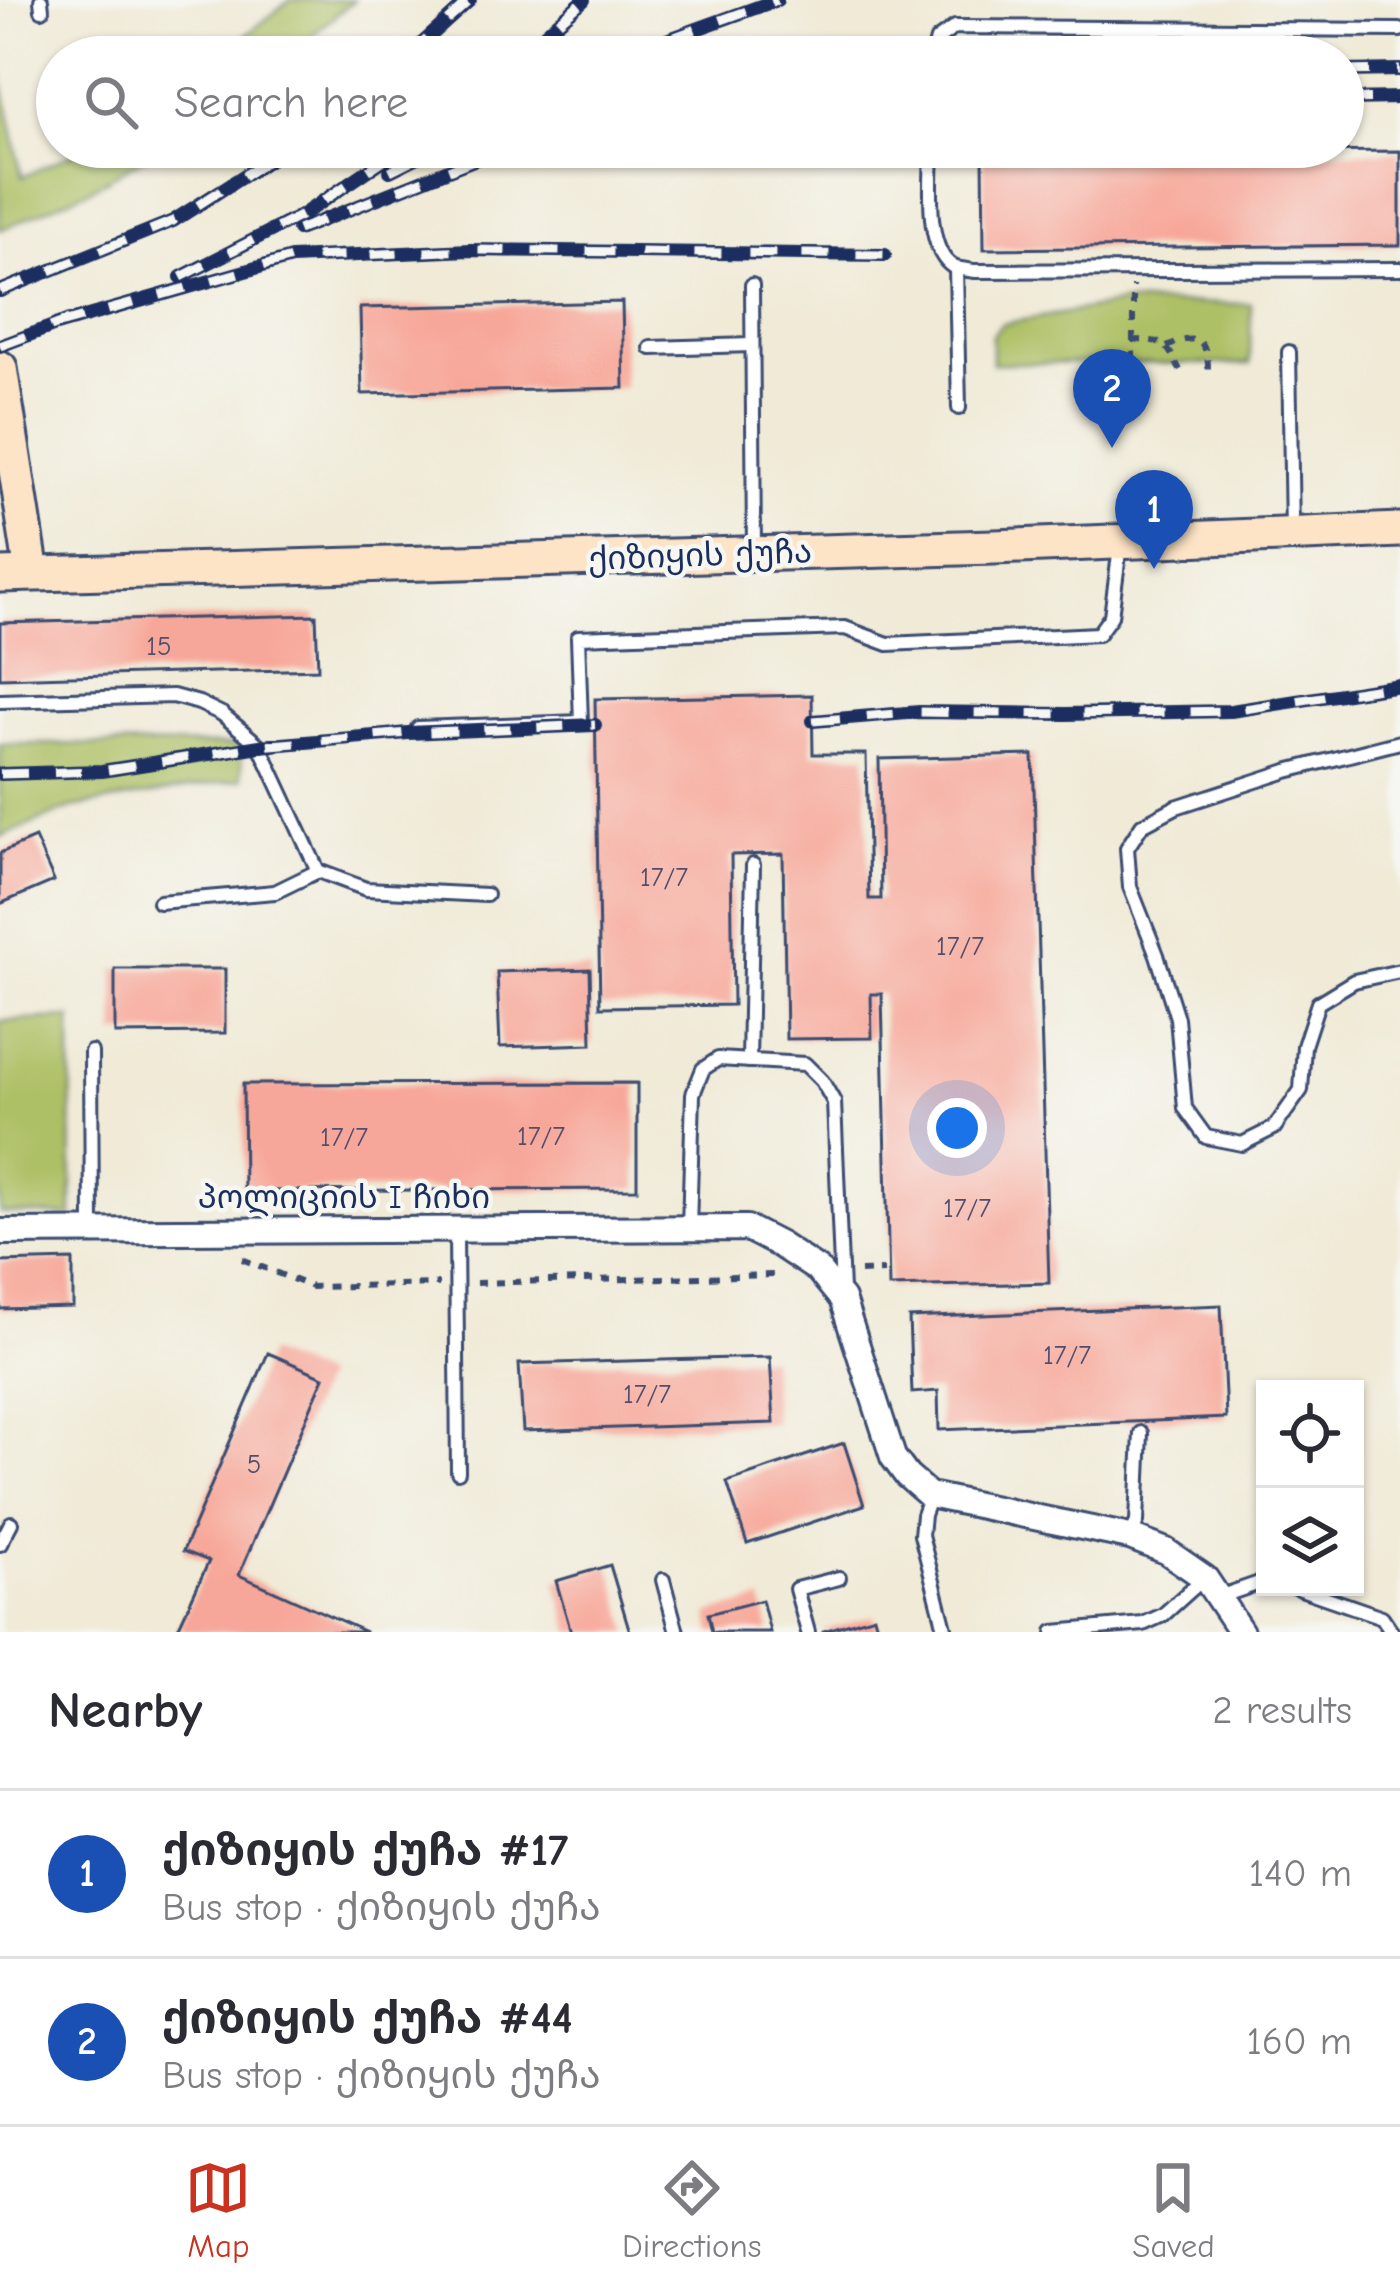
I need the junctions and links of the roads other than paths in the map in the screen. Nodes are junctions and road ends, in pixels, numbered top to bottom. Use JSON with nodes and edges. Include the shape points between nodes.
{"nodes":[{"id":1,"x":1400,"y":30,"type":"edge"},
{"id":2,"x":943,"y":36,"type":"edge"},
{"id":3,"x":932,"y":168,"type":"edge"},
{"id":4,"x":956,"y":268,"type":"junction"},
{"id":5,"x":1400,"y":269,"type":"edge"},
{"id":6,"x":752,"y":285,"type":"dead end"},
{"id":7,"x":752,"y":345,"type":"junction"},
{"id":8,"x":651,"y":348,"type":"dead end"},
{"id":9,"x":1289,"y":352,"type":"dead end"},
{"id":10,"x":0,"y":368,"type":"edge"},
{"id":11,"x":959,"y":408,"type":"dead end"},
{"id":12,"x":1400,"y":530,"type":"edge"},
{"id":13,"x":1292,"y":534,"type":"junction"},
{"id":14,"x":1121,"y":542,"type":"junction"},
{"id":15,"x":754,"y":554,"type":"junction"},
{"id":16,"x":16,"y":574,"type":"edge"},
{"id":17,"x":0,"y":701,"type":"edge"},
{"id":18,"x":418,"y":728,"type":"dead end"},
{"id":19,"x":1400,"y":742,"type":"edge"},
{"id":20,"x":753,"y":866,"type":"dead end"},
{"id":21,"x":318,"y":871,"type":"junction"},
{"id":22,"x":487,"y":895,"type":"dead end"},
{"id":23,"x":160,"y":902,"type":"dead end"},
{"id":24,"x":1400,"y":971,"type":"edge"},
{"id":25,"x":91,"y":1052,"type":"dead end"},
{"id":26,"x":749,"y":1061,"type":"junction"},
{"id":27,"x":689,"y":1228,"type":"junction"},
{"id":28,"x":456,"y":1229,"type":"junction"},
{"id":29,"x":0,"y":1232,"type":"edge"},
{"id":30,"x":92,"y":1232,"type":"junction"},
{"id":31,"x":834,"y":1282,"type":"junction"},
{"id":32,"x":1141,"y":1433,"type":"dead end"},
{"id":33,"x":458,"y":1472,"type":"dead end"},
{"id":34,"x":930,"y":1495,"type":"junction"},
{"id":35,"x":11,"y":1523,"type":"dead end"},
{"id":36,"x":1130,"y":1538,"type":"junction"},
{"id":37,"x":0,"y":1544,"type":"edge"},
{"id":38,"x":839,"y":1578,"type":"dead end"},
{"id":39,"x":663,"y":1580,"type":"dead end"},
{"id":40,"x":1256,"y":1582,"type":"edge"},
{"id":41,"x":1211,"y":1588,"type":"junction"},
{"id":42,"x":1321,"y":1596,"type":"edge"},
{"id":43,"x":677,"y":1632,"type":"edge"},
{"id":44,"x":808,"y":1632,"type":"edge"},
{"id":45,"x":946,"y":1632,"type":"edge"},
{"id":46,"x":1054,"y":1632,"type":"edge"},
{"id":47,"x":1241,"y":1632,"type":"edge"},
{"id":48,"x":1392,"y":1632,"type":"edge"}],
"edges":[{"from":1,"to":2,"type":"lane","via":[[955,27]]},
{"from":3,"to":4,"type":"lane","via":[[933,237]]},
{"from":4,"to":5,"type":"lane"},
{"from":4,"to":11,"type":"lane"},
{"from":6,"to":7,"type":"lane"},
{"from":7,"to":8,"type":"lane"},
{"from":7,"to":15,"type":"lane"},
{"from":9,"to":13,"type":"lane"},
{"from":10,"to":16,"type":"street"},
{"from":12,"to":13,"type":"street","name":"ქიზიყის ქუჩა"},
{"from":13,"to":14,"type":"street","name":"ქიზიყის ქუჩა"},
{"from":14,"to":15,"type":"street","name":"ქიზიყის ქუჩა"},
{"from":14,"to":18,"type":"lane","via":[[1111,616],[1099,634],[888,644],[844,628],[578,637],[581,722]]},
{"from":15,"to":16,"type":"street","name":"ქიზიყის ქუჩა"},
{"from":17,"to":21,"type":"lane","via":[[173,696],[222,714],[260,746]]},
{"from":19,"to":24,"type":"lane","via":[[1176,807],[1142,825],[1127,848],[1130,887],[1177,1018],[1185,1108],[1206,1137],[1242,1144],[1274,1128],[1301,1090],[1318,1003],[1354,981]]},
{"from":20,"to":26,"type":"lane"},
{"from":21,"to":22,"type":"lane","via":[[366,889]]},
{"from":21,"to":23,"type":"lane","via":[[274,892]]},
{"from":25,"to":30,"type":"lane"},
{"from":26,"to":27,"type":"lane","via":[[718,1059],[703,1069],[693,1094]]},
{"from":26,"to":31,"type":"lane","via":[[805,1064],[834,1102]]},
{"from":27,"to":28,"type":"street","name":"პოლიციის I ჩიხი"},
{"from":27,"to":31,"type":"street","name":"პოლიციის I ჩიხი","via":[[747,1228]]},
{"from":28,"to":30,"type":"street","name":"პოლიციის I ჩიხი"},
{"from":28,"to":33,"type":"lane"},
{"from":29,"to":30,"type":"street","name":"პოლიციის I ჩიხი"},
{"from":31,"to":34,"type":"street","via":[[893,1456]]},
{"from":32,"to":36,"type":"lane"},
{"from":34,"to":36,"type":"street"},
{"from":34,"to":45,"type":"lane","via":[[921,1534]]},
{"from":35,"to":37,"type":"lane"},
{"from":36,"to":41,"type":"street","via":[[1166,1551]]},
{"from":38,"to":44,"type":"lane","via":[[796,1589]]},
{"from":39,"to":43,"type":"lane"},
{"from":40,"to":41,"type":"lane"},
{"from":41,"to":46,"type":"lane","via":[[1143,1624]]},
{"from":41,"to":47,"type":"street"},
{"from":42,"to":48,"type":"lane","via":[[1382,1617]]}]}
